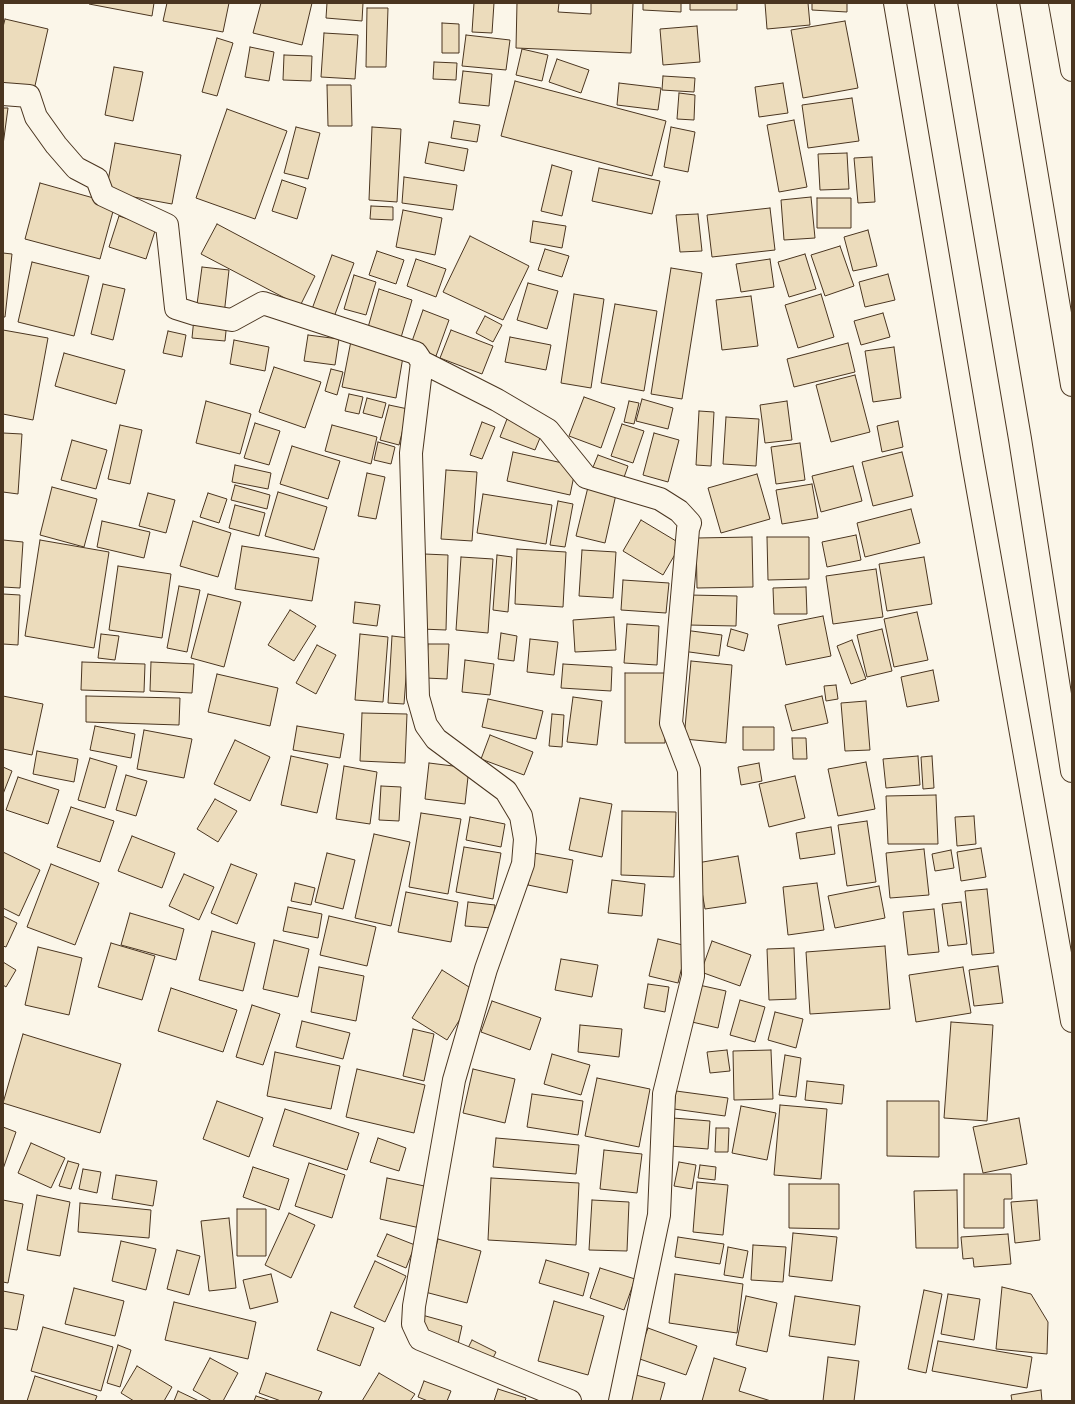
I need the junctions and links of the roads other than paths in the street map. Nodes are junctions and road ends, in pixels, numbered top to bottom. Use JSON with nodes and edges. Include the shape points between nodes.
{"nodes":[{"id":1,"x":895,"y":3,"type":"edge"},
{"id":2,"x":946,"y":3,"type":"edge"},
{"id":3,"x":1008,"y":3,"type":"edge"},
{"id":4,"x":1060,"y":3,"type":"edge"},
{"id":5,"x":1072,"y":70,"type":"edge"},
{"id":6,"x":3,"y":94,"type":"edge"},
{"id":7,"x":422,"y":362,"type":"junction"},
{"id":8,"x":1072,"y":385,"type":"edge"},
{"id":9,"x":1072,"y":771,"type":"edge"},
{"id":10,"x":1072,"y":1021,"type":"edge"},
{"id":11,"x":570,"y":1401,"type":"edge"},
{"id":12,"x":620,"y":1401,"type":"edge"}],
"edges":[{"from":1,"to":10,"type":"main road"},
{"from":2,"to":9,"type":"main road","via":[[1020,439]]},
{"from":3,"to":8,"type":"main road"},
{"from":4,"to":5,"type":"main road"},
{"from":6,"to":7,"type":"main road","via":[[28,96],[36,117],[56,145],[76,168],[97,179],[103,195],[167,225],[176,308],[232,320],[263,303],[416,353]]},
{"from":7,"to":11,"type":"main road","via":[[411,453],[418,697],[426,725],[436,739],[506,791],[521,816],[525,839],[523,864],[486,968],[454,1080],[413,1324],[420,1339]]},
{"from":7,"to":12,"type":"main road","via":[[497,400],[548,430],[586,477],[660,499],[679,511],[690,523],[671,723],[688,770],[693,976],[664,1094],[659,1215]]}]}
